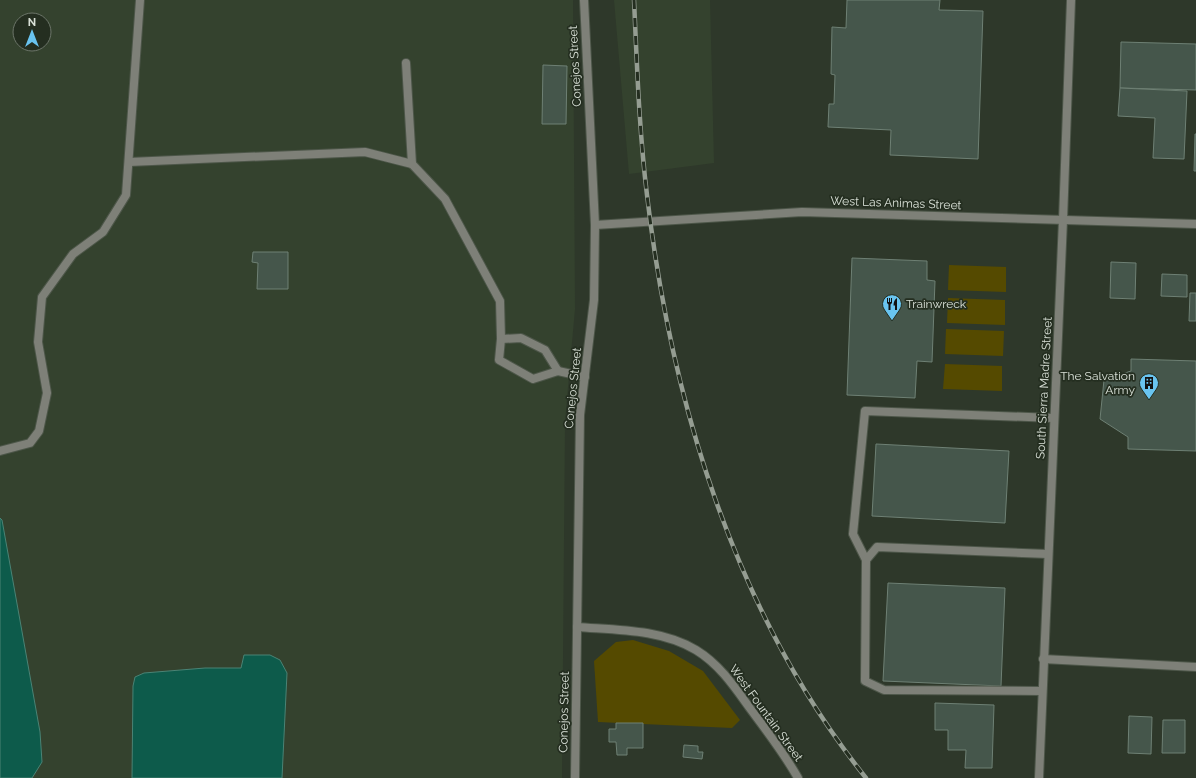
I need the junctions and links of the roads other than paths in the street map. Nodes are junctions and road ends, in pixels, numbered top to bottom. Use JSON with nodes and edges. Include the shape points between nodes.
{"nodes":[{"id":1,"x":140,"y":0,"type":"edge"},
{"id":2,"x":584,"y":0,"type":"edge"},
{"id":3,"x":1071,"y":0,"type":"edge"},
{"id":4,"x":406,"y":63,"type":"dead end"},
{"id":5,"x":129,"y":162,"type":"junction"},
{"id":6,"x":412,"y":164,"type":"junction"},
{"id":7,"x":1063,"y":220,"type":"junction"},
{"id":8,"x":1196,"y":224,"type":"edge"},
{"id":9,"x":595,"y":225,"type":"junction"},
{"id":10,"x":501,"y":339,"type":"junction"},
{"id":11,"x":558,"y":371,"type":"junction"},
{"id":12,"x":585,"y":377,"type":"junction"},
{"id":13,"x":1054,"y":418,"type":"junction"},
{"id":14,"x":0,"y":451,"type":"edge"},
{"id":15,"x":1048,"y":554,"type":"junction"},
{"id":16,"x":866,"y":560,"type":"junction"},
{"id":17,"x":577,"y":627,"type":"junction"},
{"id":18,"x":1043,"y":659,"type":"junction"},
{"id":19,"x":1196,"y":667,"type":"edge"},
{"id":20,"x":1042,"y":691,"type":"junction"},
{"id":21,"x":575,"y":778,"type":"edge"},
{"id":22,"x":798,"y":778,"type":"edge"},
{"id":23,"x":1039,"y":778,"type":"edge"}],
"edges":[{"from":1,"to":5,"type":"street"},
{"from":2,"to":9,"type":"street","name":"Conejos Street"},
{"from":3,"to":7,"type":"street","name":"South Sierra Madre Street"},
{"from":4,"to":6,"type":"street"},
{"from":5,"to":6,"type":"street","via":[[365,152]]},
{"from":5,"to":14,"type":"street","via":[[126,195],[103,232],[73,254],[42,297],[38,342],[47,393],[39,431],[30,443]]},
{"from":6,"to":10,"type":"street","via":[[445,199],[500,301]]},
{"from":7,"to":8,"type":"street","name":"West Las Animas Street"},
{"from":7,"to":9,"type":"street","name":"West Las Animas Street","via":[[802,212]]},
{"from":7,"to":13,"type":"street","name":"South Sierra Madre Street"},
{"from":9,"to":12,"type":"street","name":"Conejos Street","via":[[594,300]]},
{"from":10,"to":11,"type":"street","via":[[521,338],[545,350]]},
{"from":10,"to":11,"type":"street","via":[[499,360],[533,379]]},
{"from":11,"to":12,"type":"street"},
{"from":12,"to":17,"type":"street","name":"Conejos Street","via":[[580,415]]},
{"from":13,"to":15,"type":"street","name":"South Sierra Madre Street"},
{"from":13,"to":16,"type":"street","via":[[865,411],[853,534]]},
{"from":15,"to":16,"type":"street","via":[[877,547]]},
{"from":15,"to":18,"type":"street","name":"South Sierra Madre Street"},
{"from":16,"to":20,"type":"street","via":[[865,681],[884,690]]},
{"from":17,"to":21,"type":"street","name":"Conejos Street"},
{"from":17,"to":22,"type":"street","name":"West Fountain Street","via":[[641,632],[672,640],[695,650],[726,676]]},
{"from":18,"to":19,"type":"street"},
{"from":18,"to":20,"type":"street","name":"South Sierra Madre Street"},
{"from":20,"to":23,"type":"street","name":"South Sierra Madre Street"}]}
